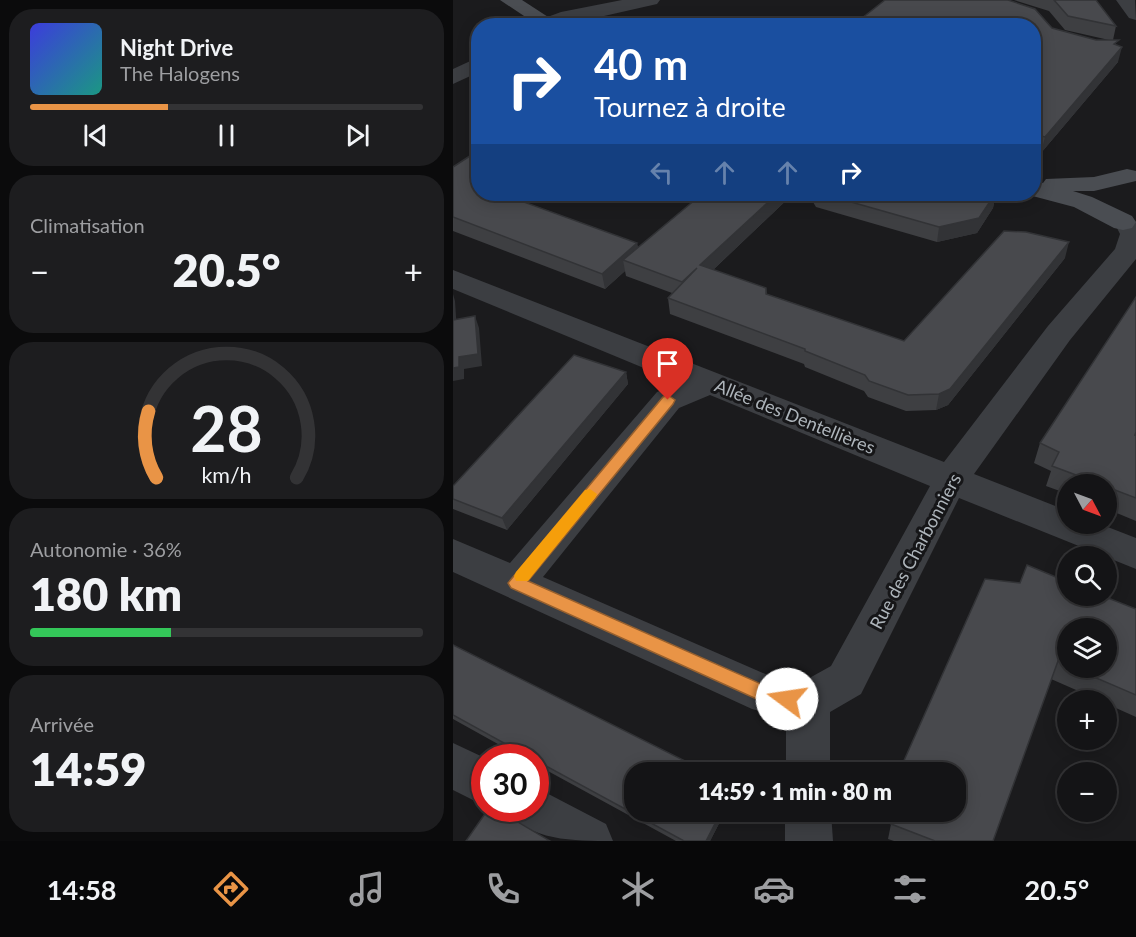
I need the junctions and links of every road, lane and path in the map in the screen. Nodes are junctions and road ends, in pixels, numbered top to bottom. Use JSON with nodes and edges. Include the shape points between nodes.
{"nodes":[{"id":1,"x":509,"y":0,"type":"edge"},
{"id":2,"x":528,"y":0,"type":"edge"},
{"id":3,"x":651,"y":0,"type":"edge"},
{"id":4,"x":1125,"y":0,"type":"edge"},
{"id":5,"x":1136,"y":14,"type":"edge"},
{"id":6,"x":543,"y":18,"type":"edge"},
{"id":7,"x":548,"y":18,"type":"edge"},
{"id":8,"x":578,"y":18,"type":"edge"},
{"id":9,"x":471,"y":68,"type":"edge"},
{"id":10,"x":453,"y":78,"type":"edge"},
{"id":11,"x":1132,"y":174,"type":"edge"},
{"id":12,"x":1041,"y":182,"type":"edge"},
{"id":13,"x":1041,"y":190,"type":"edge"},
{"id":14,"x":1129,"y":228,"type":"edge"},
{"id":15,"x":1136,"y":268,"type":"edge"},
{"id":16,"x":453,"y":279,"type":"edge"},
{"id":17,"x":1106,"y":279,"type":"junction"},
{"id":18,"x":711,"y":382,"type":"junction"},
{"id":19,"x":951,"y":479,"type":"junction"},
{"id":20,"x":1136,"y":554,"type":"edge"},
{"id":21,"x":453,"y":555,"type":"edge"},
{"id":22,"x":516,"y":583,"type":"junction"},
{"id":23,"x":808,"y":702,"type":"junction"},
{"id":24,"x":808,"y":762,"type":"edge"},
{"id":25,"x":453,"y":765,"type":"edge"},
{"id":26,"x":471,"y":775,"type":"edge"},
{"id":27,"x":549,"y":818,"type":"edge"},
{"id":28,"x":808,"y":822,"type":"edge"},
{"id":29,"x":589,"y":841,"type":"edge"},
{"id":30,"x":809,"y":841,"type":"edge"}],
"edges":[{"from":1,"to":6,"type":"main road"},
{"from":2,"to":7,"type":"main road"},
{"from":3,"to":8,"type":"street"},
{"from":4,"to":5,"type":"street"},
{"from":9,"to":10,"type":"street"},
{"from":11,"to":12,"type":"main road","via":[[1093,184]]},
{"from":11,"to":14,"type":"main road","via":[[1118,184],[1114,194],[1114,206]]},
{"from":13,"to":14,"type":"main road","via":[[1092,205]]},
{"from":14,"to":17,"type":"street","name":"Rue des Charbonniers","via":[[1133,234],[1128,251]]},
{"from":15,"to":17,"type":"street","name":"Rue des Charbonniers"},
{"from":16,"to":18,"type":"street","name":"Allée des Dentellières"},
{"from":17,"to":19,"type":"street","name":"Rue des Charbonniers","via":[[1085,299]]},
{"from":18,"to":19,"type":"street","name":"Allée des Dentellières"},
{"from":18,"to":22,"type":"street","via":[[668,400]]},
{"from":19,"to":20,"type":"street","name":"Allée des Dentellières"},
{"from":19,"to":23,"type":"street","name":"Rue des Charbonniers","via":[[846,680]]},
{"from":21,"to":22,"type":"street"},
{"from":22,"to":23,"type":"street","via":[[767,695]]},
{"from":23,"to":24,"type":"street"},
{"from":25,"to":26,"type":"street"},
{"from":27,"to":29,"type":"street"},
{"from":28,"to":30,"type":"street"}]}
